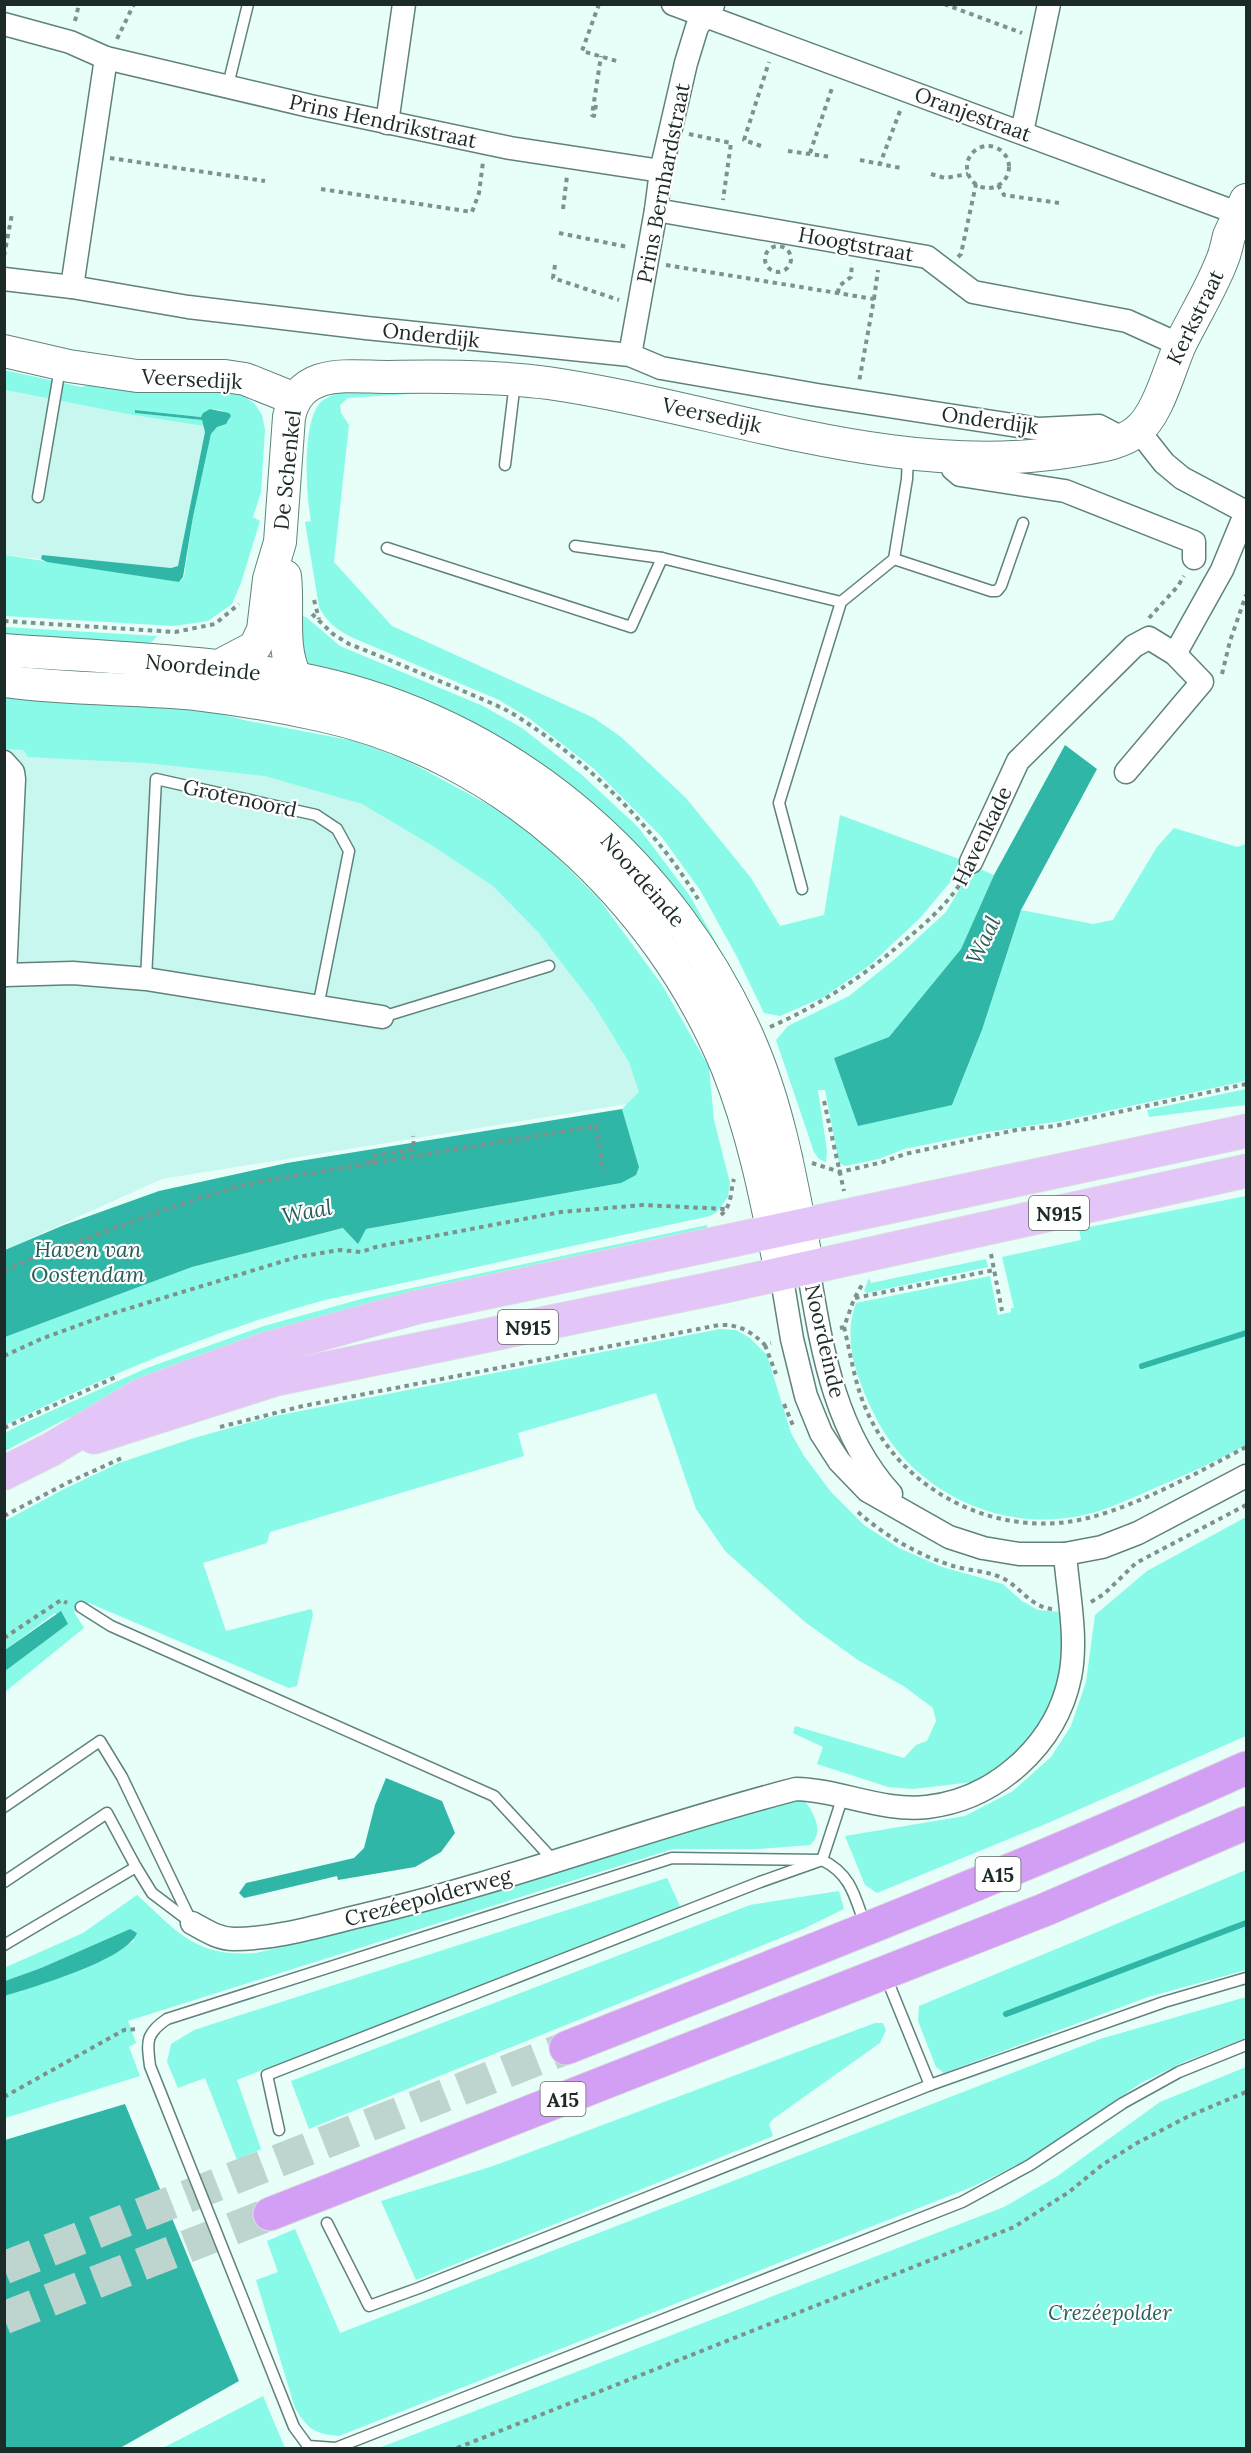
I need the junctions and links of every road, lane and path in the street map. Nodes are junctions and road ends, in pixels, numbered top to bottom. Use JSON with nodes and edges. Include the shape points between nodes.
{"nodes":[{"id":1,"x":134,"y":4,"type":"edge"},
{"id":2,"x":248,"y":4,"type":"edge"},
{"id":3,"x":404,"y":4,"type":"edge"},
{"id":4,"x":599,"y":4,"type":"edge"},
{"id":5,"x":673,"y":4,"type":"edge"},
{"id":6,"x":944,"y":4,"type":"edge"},
{"id":7,"x":1049,"y":4,"type":"edge"},
{"id":8,"x":710,"y":10,"type":"edge"},
{"id":9,"x":4,"y":24,"type":"edge"},
{"id":10,"x":1042,"y":38,"type":"junction"},
{"id":11,"x":776,"y":41,"type":"junction"},
{"id":12,"x":601,"y":56,"type":"junction"},
{"id":13,"x":106,"y":58,"type":"junction"},
{"id":14,"x":620,"y":62,"type":"dead end"},
{"id":15,"x":839,"y":65,"type":"junction"},
{"id":16,"x":228,"y":86,"type":"junction"},
{"id":17,"x":908,"y":90,"type":"junction"},
{"id":18,"x":597,"y":105,"type":"dead end"},
{"id":19,"x":387,"y":123,"type":"junction"},
{"id":20,"x":671,"y":130,"type":"junction"},
{"id":21,"x":1022,"y":132,"type":"junction"},
{"id":22,"x":486,"y":143,"type":"junction"},
{"id":23,"x":761,"y":146,"type":"dead end"},
{"id":24,"x":788,"y":151,"type":"dead end"},
{"id":25,"x":810,"y":153,"type":"junction"},
{"id":26,"x":91,"y":155,"type":"junction"},
{"id":27,"x":570,"y":157,"type":"junction"},
{"id":28,"x":831,"y":157,"type":"dead end"},
{"id":29,"x":860,"y":160,"type":"dead end"},
{"id":30,"x":880,"y":164,"type":"junction"},
{"id":31,"x":901,"y":168,"type":"dead end"},
{"id":32,"x":661,"y":171,"type":"junction"},
{"id":33,"x":931,"y":174,"type":"dead end"},
{"id":34,"x":968,"y":174,"type":"junction"},
{"id":35,"x":265,"y":181,"type":"dead end"},
{"id":36,"x":976,"y":184,"type":"junction"},
{"id":37,"x":998,"y":185,"type":"junction"},
{"id":38,"x":321,"y":189,"type":"dead end"},
{"id":39,"x":1059,"y":203,"type":"dead end"},
{"id":40,"x":1243,"y":207,"type":"edge"},
{"id":41,"x":562,"y":208,"type":"dead end"},
{"id":42,"x":657,"y":210,"type":"junction"},
{"id":43,"x":12,"y":214,"type":"dead end"},
{"id":44,"x":719,"y":221,"type":"junction"},
{"id":45,"x":559,"y":233,"type":"dead end"},
{"id":46,"x":855,"y":244,"type":"junction"},
{"id":47,"x":881,"y":249,"type":"junction"},
{"id":48,"x":4,"y":256,"type":"edge"},
{"id":49,"x":648,"y":257,"type":"junction"},
{"id":50,"x":555,"y":265,"type":"dead end"},
{"id":51,"x":945,"y":271,"type":"junction"},
{"id":52,"x":776,"y":272,"type":"junction"},
{"id":53,"x":4,"y":279,"type":"edge"},
{"id":54,"x":774,"y":283,"type":"junction"},
{"id":55,"x":72,"y":287,"type":"junction"},
{"id":56,"x":838,"y":293,"type":"junction"},
{"id":57,"x":874,"y":299,"type":"junction"},
{"id":58,"x":639,"y":306,"type":"junction"},
{"id":59,"x":1180,"y":345,"type":"junction"},
{"id":60,"x":4,"y":351,"type":"edge"},
{"id":61,"x":630,"y":355,"type":"junction"},
{"id":62,"x":60,"y":365,"type":"junction"},
{"id":63,"x":515,"y":380,"type":"junction"},
{"id":64,"x":295,"y":399,"type":"junction"},
{"id":65,"x":855,"y":400,"type":"junction"},
{"id":66,"x":1131,"y":435,"type":"junction"},
{"id":67,"x":908,"y":452,"type":"junction"},
{"id":68,"x":952,"y":456,"type":"junction"},
{"id":69,"x":505,"y":465,"type":"dead end"},
{"id":70,"x":38,"y":497,"type":"dead end"},
{"id":71,"x":1246,"y":512,"type":"edge"},
{"id":72,"x":1023,"y":523,"type":"dead end"},
{"id":73,"x":280,"y":542,"type":"junction"},
{"id":74,"x":575,"y":546,"type":"dead end"},
{"id":75,"x":387,"y":548,"type":"dead end"},
{"id":76,"x":662,"y":558,"type":"junction"},
{"id":77,"x":1194,"y":558,"type":"joint"},
{"id":78,"x":894,"y":559,"type":"junction"},
{"id":79,"x":1246,"y":595,"type":"edge"},
{"id":80,"x":841,"y":602,"type":"junction"},
{"id":81,"x":238,"y":606,"type":"dead end"},
{"id":82,"x":4,"y":621,"type":"edge"},
{"id":83,"x":1149,"y":638,"type":"junction"},
{"id":84,"x":4,"y":650,"type":"edge"},
{"id":85,"x":1175,"y":654,"type":"junction"},
{"id":86,"x":217,"y":667,"type":"junction"},
{"id":87,"x":296,"y":678,"type":"junction"},
{"id":88,"x":6,"y":682,"type":"edge"},
{"id":89,"x":1202,"y":682,"type":"junction"},
{"id":90,"x":4,"y":762,"type":"edge"},
{"id":91,"x":1126,"y":772,"type":"dead end"},
{"id":92,"x":971,"y":862,"type":"joint"},
{"id":93,"x":802,"y":889,"type":"dead end"},
{"id":94,"x":549,"y":966,"type":"dead end"},
{"id":95,"x":5,"y":975,"type":"edge"},
{"id":96,"x":146,"y":979,"type":"junction"},
{"id":97,"x":318,"y":1007,"type":"junction"},
{"id":98,"x":382,"y":1017,"type":"joint"},
{"id":99,"x":763,"y":1029,"type":"dead end"},
{"id":100,"x":1246,"y":1084,"type":"edge"},
{"id":101,"x":824,"y":1101,"type":"dead end"},
{"id":102,"x":1246,"y":1131,"type":"edge"},
{"id":103,"x":413,"y":1136,"type":"dead end"},
{"id":104,"x":814,"y":1163,"type":"dead end"},
{"id":105,"x":371,"y":1164,"type":"junction"},
{"id":106,"x":603,"y":1171,"type":"dead end"},
{"id":107,"x":1246,"y":1171,"type":"edge"},
{"id":108,"x":840,"y":1172,"type":"junction"},
{"id":109,"x":727,"y":1209,"type":"dead end"},
{"id":110,"x":850,"y":1216,"type":"junction"},
{"id":111,"x":786,"y":1230,"type":"junction"},
{"id":112,"x":990,"y":1251,"type":"dead end"},
{"id":113,"x":857,"y":1257,"type":"junction"},
{"id":114,"x":4,"y":1270,"type":"edge"},
{"id":115,"x":794,"y":1270,"type":"junction"},
{"id":116,"x":994,"y":1270,"type":"junction"},
{"id":117,"x":854,"y":1299,"type":"junction"},
{"id":118,"x":1002,"y":1311,"type":"dead end"},
{"id":119,"x":844,"y":1327,"type":"junction"},
{"id":120,"x":819,"y":1333,"type":"junction"},
{"id":121,"x":792,"y":1339,"type":"junction"},
{"id":122,"x":4,"y":1356,"type":"edge"},
{"id":123,"x":211,"y":1429,"type":"dead end"},
{"id":124,"x":1246,"y":1448,"type":"edge"},
{"id":125,"x":50,"y":1450,"type":"junction"},
{"id":126,"x":127,"y":1456,"type":"dead end"},
{"id":127,"x":4,"y":1473,"type":"edge"},
{"id":128,"x":1246,"y":1476,"type":"edge"},
{"id":129,"x":1246,"y":1505,"type":"edge"},
{"id":130,"x":4,"y":1516,"type":"edge"},
{"id":131,"x":910,"y":1516,"type":"junction"},
{"id":132,"x":1065,"y":1554,"type":"junction"},
{"id":133,"x":81,"y":1607,"type":"joint"},
{"id":134,"x":1070,"y":1610,"type":"junction"},
{"id":135,"x":4,"y":1638,"type":"edge"},
{"id":136,"x":1246,"y":1768,"type":"edge"},
{"id":137,"x":843,"y":1796,"type":"junction"},
{"id":138,"x":4,"y":1807,"type":"edge"},
{"id":139,"x":1246,"y":1823,"type":"edge"},
{"id":140,"x":822,"y":1860,"type":"junction"},
{"id":141,"x":555,"y":1862,"type":"junction"},
{"id":142,"x":136,"y":1867,"type":"junction"},
{"id":143,"x":4,"y":1882,"type":"edge"},
{"id":144,"x":192,"y":1923,"type":"junction"},
{"id":145,"x":867,"y":1928,"type":"junction"},
{"id":146,"x":4,"y":1945,"type":"edge"},
{"id":147,"x":884,"y":1972,"type":"junction"},
{"id":148,"x":1246,"y":1978,"type":"edge"},
{"id":149,"x":153,"y":2028,"type":"junction"},
{"id":150,"x":1246,"y":2045,"type":"edge"},
{"id":151,"x":566,"y":2048,"type":"tunnel mouth"},
{"id":152,"x":930,"y":2085,"type":"junction"},
{"id":153,"x":1246,"y":2092,"type":"edge"},
{"id":154,"x":4,"y":2097,"type":"edge"},
{"id":155,"x":279,"y":2130,"type":"dead end"},
{"id":156,"x":270,"y":2214,"type":"tunnel mouth"},
{"id":157,"x":327,"y":2223,"type":"dead end"},
{"id":158,"x":457,"y":2448,"type":"edge"}],
"edges":[{"from":1,"to":13,"type":"path"},
{"from":2,"to":16,"type":"lane"},
{"from":3,"to":19,"type":"street"},
{"from":4,"to":12,"type":"path","via":[[582,51]]},
{"from":5,"to":8,"type":"street","name":"Oranjestraat"},
{"from":6,"to":10,"type":"path"},
{"from":7,"to":10,"type":"street"},
{"from":8,"to":11,"type":"street","name":"Oranjestraat"},
{"from":8,"to":20,"type":"street","name":"Prins Bernhardstraat","via":[[697,27]]},
{"from":9,"to":13,"type":"street","name":"Prins Hendrikstraat","via":[[70,42]]},
{"from":10,"to":21,"type":"street"},
{"from":11,"to":15,"type":"street","name":"Oranjestraat"},
{"from":11,"to":23,"type":"path","via":[[744,140]]},
{"from":12,"to":14,"type":"path"},
{"from":12,"to":18,"type":"path","via":[[592,116]]},
{"from":13,"to":16,"type":"street","name":"Prins Hendrikstraat"},
{"from":13,"to":26,"type":"street"},
{"from":15,"to":17,"type":"street","name":"Oranjestraat"},
{"from":15,"to":25,"type":"path"},
{"from":16,"to":19,"type":"street","name":"Prins Hendrikstraat"},
{"from":17,"to":21,"type":"street","name":"Oranjestraat"},
{"from":17,"to":30,"type":"path"},
{"from":19,"to":22,"type":"street","name":"Prins Hendrikstraat"},
{"from":20,"to":32,"type":"street","name":"Prins Bernhardstraat"},
{"from":20,"to":44,"type":"path","via":[[731,143]]},
{"from":21,"to":40,"type":"street","name":"Oranjestraat"},
{"from":22,"to":27,"type":"street","name":"Prins Hendrikstraat"},
{"from":22,"to":38,"type":"path","via":[[479,193],[472,212]]},
{"from":24,"to":25,"type":"path"},
{"from":25,"to":28,"type":"path"},
{"from":26,"to":35,"type":"path"},
{"from":26,"to":55,"type":"street"},
{"from":27,"to":32,"type":"street","name":"Prins Hendrikstraat"},
{"from":27,"to":41,"type":"path"},
{"from":29,"to":30,"type":"path"},
{"from":30,"to":31,"type":"path"},
{"from":32,"to":42,"type":"street","name":"Prins Bernhardstraat"},
{"from":33,"to":34,"type":"path","via":[[945,178]]},
{"from":34,"to":36,"type":"path"},
{"from":34,"to":37,"type":"path","via":[[968,161],[977,150],[998,149],[1009,167],[1005,180]]},
{"from":36,"to":37,"type":"path","via":[[988,188]]},
{"from":36,"to":51,"type":"path","via":[[961,254]]},
{"from":37,"to":39,"type":"path","via":[[1004,195]]},
{"from":40,"to":59,"type":"main road","name":"Kerkstraat","via":[[1224,258]]},
{"from":42,"to":44,"type":"street","name":"Hoogtstraat"},
{"from":42,"to":49,"type":"street","name":"Prins Bernhardstraat"},
{"from":43,"to":48,"type":"path"},
{"from":44,"to":46,"type":"street","name":"Hoogtstraat"},
{"from":45,"to":49,"type":"path"},
{"from":46,"to":47,"type":"street","name":"Hoogtstraat"},
{"from":46,"to":56,"type":"path","via":[[851,277],[839,286]]},
{"from":47,"to":51,"type":"street","name":"Hoogtstraat","via":[[927,257]]},
{"from":47,"to":57,"type":"path"},
{"from":49,"to":54,"type":"path"},
{"from":49,"to":58,"type":"street","name":"Prins Bernhardstraat"},
{"from":50,"to":58,"type":"path","via":[[553,278]]},
{"from":51,"to":59,"type":"street","name":"Hoogtstraat","via":[[973,292],[1127,321]]},
{"from":52,"to":52,"type":"path","via":[[767,266],[765,258],[769,250],[781,247],[788,251],[790,263],[786,270]]},
{"from":52,"to":54,"type":"path"},
{"from":53,"to":55,"type":"street","name":"Onderdijk"},
{"from":54,"to":56,"type":"path"},
{"from":55,"to":61,"type":"street","name":"Onderdijk","via":[[188,307]]},
{"from":56,"to":57,"type":"path"},
{"from":57,"to":65,"type":"path"},
{"from":58,"to":61,"type":"street","name":"Prins Bernhardstraat"},
{"from":59,"to":66,"type":"main road","name":"Kerkstraat","via":[[1152,412]]},
{"from":60,"to":62,"type":"main road","name":"Veersedijk"},
{"from":61,"to":65,"type":"street","name":"Onderdijk","via":[[662,368]]},
{"from":62,"to":64,"type":"main road","name":"Veersedijk","via":[[156,378],[225,376]]},
{"from":62,"to":70,"type":"lane"},
{"from":63,"to":64,"type":"main road","name":"Veersedijk","via":[[329,378],[309,384]]},
{"from":63,"to":67,"type":"main road","name":"Veersedijk","via":[[611,394],[794,433]]},
{"from":63,"to":69,"type":"lane"},
{"from":64,"to":73,"type":"main road","name":"De Schenkel","via":[[288,424]]},
{"from":65,"to":66,"type":"street","name":"Onderdijk","via":[[1038,429],[1099,426]]},
{"from":66,"to":68,"type":"main road","name":"Veersedijk","via":[[1084,449],[1044,455]]},
{"from":66,"to":71,"type":"street","via":[[1182,478]]},
{"from":67,"to":68,"type":"main road","name":"Veersedijk"},
{"from":67,"to":78,"type":"lane"},
{"from":68,"to":77,"type":"street","via":[[953,469],[960,476],[1065,491],[1194,542]]},
{"from":71,"to":85,"type":"street","via":[[1214,586]]},
{"from":72,"to":78,"type":"lane","via":[[997,591]]},
{"from":73,"to":86,"type":"main road","name":"De Schenkel","via":[[269,579],[260,640],[246,653]]},
{"from":73,"to":87,"type":"main road","name":"De Schenkel","via":[[286,579],[286,648]]},
{"from":74,"to":76,"type":"lane"},
{"from":75,"to":76,"type":"lane","via":[[632,627]]},
{"from":76,"to":80,"type":"lane"},
{"from":77,"to":83,"type":"path","via":[[1178,586],[1144,624]]},
{"from":78,"to":80,"type":"lane"},
{"from":79,"to":89,"type":"path","via":[[1222,674],[1213,685]]},
{"from":80,"to":93,"type":"lane","via":[[778,802]]},
{"from":81,"to":82,"type":"path","name":"Noordeinde","via":[[215,624],[175,632]]},
{"from":83,"to":85,"type":"street"},
{"from":83,"to":92,"type":"street","name":"Havenkade","via":[[1134,646],[1018,761]]},
{"from":84,"to":86,"type":"main road","name":"Noordeinde"},
{"from":85,"to":89,"type":"street"},
{"from":86,"to":87,"type":"main road","name":"Noordeinde"},
{"from":87,"to":111,"type":"main road","name":"Noordeinde","via":[[401,708],[470,739],[550,789],[644,874],[701,949],[751,1044],[790,1167]]},
{"from":88,"to":111,"type":"main road","name":"Noordeinde","via":[[196,694],[323,715],[381,732],[451,763],[507,795],[598,870],[674,966],[726,1065]]},
{"from":89,"to":91,"type":"street"},
{"from":90,"to":95,"type":"street","via":[[15,779]]},
{"from":92,"to":99,"type":"path","name":"Havenkade","via":[[952,896],[863,976],[830,998]]},
{"from":94,"to":98,"type":"lane"},
{"from":95,"to":96,"type":"street","via":[[74,973]]},
{"from":96,"to":97,"type":"street"},
{"from":96,"to":97,"type":"lane","name":"Grotenoord","via":[[156,779],[316,814],[338,829],[349,851]]},
{"from":97,"to":98,"type":"street"},
{"from":100,"to":108,"type":"path","via":[[905,1154]]},
{"from":101,"to":108,"type":"path"},
{"from":102,"to":110,"type":"main road","number":"N915"},
{"from":103,"to":105,"type":"path","via":[[414,1149],[372,1156]]},
{"from":104,"to":108,"type":"path"},
{"from":105,"to":106,"type":"path","via":[[596,1126]]},
{"from":105,"to":114,"type":"path","via":[[246,1184]]},
{"from":107,"to":113,"type":"main road","number":"N915"},
{"from":108,"to":110,"type":"path"},
{"from":109,"to":122,"type":"path","via":[[643,1205],[561,1212],[361,1252],[340,1250],[297,1257],[104,1316]]},
{"from":110,"to":111,"type":"main road","number":"N915"},
{"from":111,"to":115,"type":"main road","name":"Noordeinde"},
{"from":111,"to":125,"type":"main road","number":"N915","via":[[418,1307],[267,1349],[140,1396]]},
{"from":112,"to":116,"type":"path"},
{"from":113,"to":115,"type":"main road","number":"N915"},
{"from":113,"to":117,"type":"path","via":[[863,1282]]},
{"from":115,"to":120,"type":"street","name":"Noordeinde"},
{"from":115,"to":121,"type":"street","name":"Noordeinde"},
{"from":115,"to":125,"type":"main road","number":"N915","via":[[276,1379]]},
{"from":116,"to":117,"type":"path"},
{"from":116,"to":118,"type":"path"},
{"from":117,"to":119,"type":"path"},
{"from":119,"to":120,"type":"path"},
{"from":119,"to":124,"type":"path","name":"Noordeinde","via":[[864,1403],[888,1446],[918,1479],[963,1508],[990,1517],[1067,1522],[1156,1492]]},
{"from":120,"to":131,"type":"street","name":"Noordeinde","via":[[835,1395],[854,1442],[872,1473]]},
{"from":121,"to":123,"type":"path","via":[[765,1345],[734,1324],[719,1325],[313,1404]]},
{"from":121,"to":131,"type":"street","name":"Noordeinde","via":[[806,1396],[821,1433],[868,1491]]},
{"from":125,"to":127,"type":"main road","number":"N915"},
{"from":126,"to":130,"type":"path"},
{"from":128,"to":132,"type":"street","name":"Noordeinde","via":[[1138,1533],[1102,1547]]},
{"from":129,"to":134,"type":"path","via":[[1136,1563],[1104,1594]]},
{"from":131,"to":132,"type":"street","name":"Noordeinde","via":[[949,1537],[983,1548],[1019,1554]]},
{"from":132,"to":134,"type":"street","name":"Crezéepolderweg"},
{"from":133,"to":135,"type":"path","via":[[60,1600]]},
{"from":133,"to":141,"type":"lane","via":[[111,1626],[494,1796]]},
{"from":134,"to":137,"type":"street","name":"Crezéepolderweg","via":[[1073,1646],[1062,1704],[1046,1735],[1023,1762],[993,1785],[927,1807],[876,1804]]},
{"from":136,"to":145,"type":"highway","number":"A15"},
{"from":137,"to":140,"type":"lane"},
{"from":137,"to":141,"type":"street","name":"Crezéepolderweg","via":[[796,1789]]},
{"from":138,"to":144,"type":"lane","via":[[100,1741],[122,1777]]},
{"from":139,"to":147,"type":"highway","number":"A15","via":[[1044,1910]]},
{"from":140,"to":145,"type":"lane","via":[[835,1866],[850,1883]]},
{"from":140,"to":149,"type":"lane","via":[[672,1858],[167,2019]]},
{"from":140,"to":155,"type":"lane","via":[[267,2075]]},
{"from":141,"to":144,"type":"street","name":"Crezéepolderweg","via":[[403,1906],[272,1936],[219,1938]]},
{"from":142,"to":143,"type":"lane","via":[[107,1813]]},
{"from":142,"to":144,"type":"lane","via":[[152,1893]]},
{"from":142,"to":146,"type":"lane"},
{"from":145,"to":151,"type":"highway","number":"A15"},
{"from":147,"to":152,"type":"lane"},
{"from":147,"to":156,"type":"highway","number":"A15"},
{"from":148,"to":152,"type":"lane","via":[[1164,2002]]},
{"from":149,"to":150,"type":"lane","via":[[148,2042],[150,2066],[294,2427],[308,2446],[336,2448],[962,2202],[1030,2165],[1123,2103],[1179,2072]]},
{"from":149,"to":154,"type":"path","via":[[124,2030]]},
{"from":152,"to":157,"type":"lane","via":[[369,2306]]},
{"from":153,"to":158,"type":"path","via":[[1137,2143],[1014,2227]]}]}
